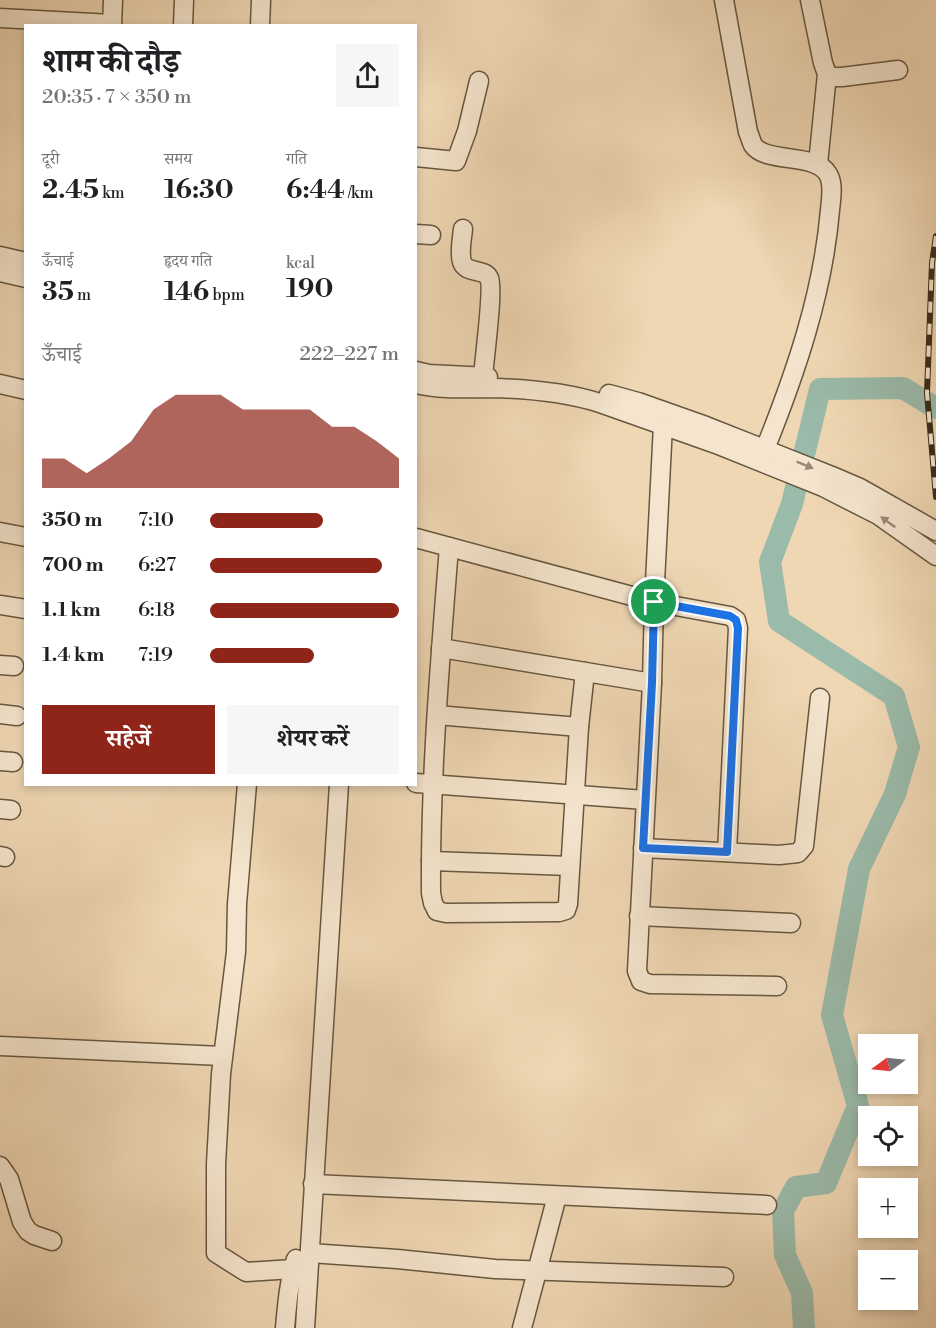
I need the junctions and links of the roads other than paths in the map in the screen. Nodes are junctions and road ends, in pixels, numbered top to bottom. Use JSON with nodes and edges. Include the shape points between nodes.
{"nodes":[{"id":1,"x":113,"y":0,"type":"edge"},
{"id":2,"x":184,"y":0,"type":"edge"},
{"id":3,"x":261,"y":0,"type":"edge"},
{"id":4,"x":724,"y":0,"type":"edge"},
{"id":5,"x":816,"y":1,"type":"edge"},
{"id":6,"x":0,"y":18,"type":"edge"},
{"id":7,"x":96,"y":24,"type":"edge"},
{"id":8,"x":112,"y":24,"type":"edge"},
{"id":9,"x":183,"y":24,"type":"edge"},
{"id":10,"x":260,"y":24,"type":"edge"},
{"id":11,"x":898,"y":70,"type":"dead end"},
{"id":12,"x":827,"y":74,"type":"junction"},
{"id":13,"x":479,"y":81,"type":"dead end"},
{"id":14,"x":417,"y":157,"type":"edge"},
{"id":15,"x":818,"y":164,"type":"junction"},
{"id":16,"x":463,"y":229,"type":"dead end"},
{"id":17,"x":0,"y":256,"type":"edge"},
{"id":18,"x":24,"y":262,"type":"edge"},
{"id":19,"x":0,"y":272,"type":"edge"},
{"id":20,"x":24,"y":278,"type":"edge"},
{"id":21,"x":417,"y":371,"type":"edge"},
{"id":22,"x":483,"y":377,"type":"junction"},
{"id":23,"x":0,"y":384,"type":"edge"},
{"id":24,"x":417,"y":384,"type":"edge"},
{"id":25,"x":24,"y":390,"type":"edge"},
{"id":26,"x":663,"y":425,"type":"junction"},
{"id":27,"x":772,"y":457,"type":"junction"},
{"id":28,"x":827,"y":481,"type":"junction"},
{"id":29,"x":936,"y":531,"type":"edge"},
{"id":30,"x":0,"y":532,"type":"edge"},
{"id":31,"x":24,"y":537,"type":"edge"},
{"id":32,"x":417,"y":538,"type":"edge"},
{"id":33,"x":449,"y":547,"type":"junction"},
{"id":34,"x":936,"y":556,"type":"edge"},
{"id":35,"x":654,"y":602,"type":"junction"},
{"id":36,"x":0,"y":605,"type":"edge"},
{"id":37,"x":24,"y":609,"type":"edge"},
{"id":38,"x":441,"y":648,"type":"junction"},
{"id":39,"x":585,"y":672,"type":"junction"},
{"id":40,"x":652,"y":683,"type":"junction"},
{"id":41,"x":820,"y":698,"type":"dead end"},
{"id":42,"x":437,"y":715,"type":"junction"},
{"id":43,"x":579,"y":727,"type":"junction"},
{"id":44,"x":424,"y":784,"type":"edge"},
{"id":45,"x":247,"y":786,"type":"edge"},
{"id":46,"x":339,"y":786,"type":"edge"},
{"id":47,"x":574,"y":796,"type":"junction"},
{"id":48,"x":645,"y":800,"type":"junction"},
{"id":49,"x":643,"y":848,"type":"junction"},
{"id":50,"x":727,"y":852,"type":"junction"},
{"id":51,"x":431,"y":861,"type":"junction"},
{"id":52,"x":570,"y":866,"type":"junction"},
{"id":53,"x":639,"y":916,"type":"junction"},
{"id":54,"x":791,"y":923,"type":"dead end"},
{"id":55,"x":777,"y":986,"type":"dead end"},
{"id":56,"x":0,"y":1046,"type":"edge"},
{"id":57,"x":222,"y":1056,"type":"junction"},
{"id":58,"x":0,"y":1166,"type":"edge"},
{"id":59,"x":313,"y":1184,"type":"junction"},
{"id":60,"x":557,"y":1196,"type":"junction"},
{"id":61,"x":767,"y":1205,"type":"dead end"},
{"id":62,"x":312,"y":1213,"type":"junction"},
{"id":63,"x":52,"y":1241,"type":"dead end"},
{"id":64,"x":310,"y":1253,"type":"junction"},
{"id":65,"x":293,"y":1269,"type":"junction"},
{"id":66,"x":538,"y":1269,"type":"junction"},
{"id":67,"x":724,"y":1277,"type":"dead end"},
{"id":68,"x":285,"y":1328,"type":"edge"},
{"id":69,"x":304,"y":1328,"type":"edge"},
{"id":70,"x":522,"y":1328,"type":"edge"}],
"edges":[{"from":1,"to":8,"type":"street"},
{"from":2,"to":9,"type":"street"},
{"from":3,"to":10,"type":"street"},
{"from":4,"to":15,"type":"street","via":[[754,147]]},
{"from":5,"to":12,"type":"street"},
{"from":6,"to":7,"type":"street"},
{"from":11,"to":12,"type":"street","via":[[842,77]]},
{"from":12,"to":15,"type":"street"},
{"from":13,"to":14,"type":"street","via":[[456,161]]},
{"from":15,"to":27,"type":"street","via":[[828,174],[832,186],[828,232],[821,276]]},
{"from":16,"to":22,"type":"street","via":[[465,268],[485,273],[489,278]]},
{"from":17,"to":18,"type":"street"},
{"from":19,"to":20,"type":"street"},
{"from":21,"to":22,"type":"street"},
{"from":22,"to":27,"type":"street","via":[[568,382],[706,426]]},
{"from":23,"to":25,"type":"street"},
{"from":24,"to":26,"type":"street","via":[[454,389],[545,390],[583,398]]},
{"from":26,"to":27,"type":"street"},
{"from":26,"to":35,"type":"street"},
{"from":27,"to":28,"type":"street"},
{"from":28,"to":29,"type":"street","via":[[860,488]]},
{"from":34,"to":28,"type":"street","one_way":true},
{"from":30,"to":31,"type":"street"},
{"from":32,"to":33,"type":"street"},
{"from":33,"to":35,"type":"street"},
{"from":33,"to":38,"type":"street"},
{"from":35,"to":40,"type":"street"},
{"from":35,"to":50,"type":"street","via":[[736,620]]},
{"from":36,"to":37,"type":"street"},
{"from":38,"to":39,"type":"street"},
{"from":38,"to":42,"type":"street"},
{"from":39,"to":40,"type":"street"},
{"from":39,"to":43,"type":"street"},
{"from":40,"to":48,"type":"street"},
{"from":41,"to":50,"type":"street","via":[[804,846],[798,853],[779,855]]},
{"from":42,"to":43,"type":"street"},
{"from":42,"to":44,"type":"street"},
{"from":43,"to":47,"type":"street"},
{"from":44,"to":47,"type":"street"},
{"from":44,"to":51,"type":"street"},
{"from":45,"to":57,"type":"street","via":[[236,952]]},
{"from":46,"to":59,"type":"street"},
{"from":47,"to":48,"type":"street"},
{"from":47,"to":52,"type":"street"},
{"from":48,"to":49,"type":"street"},
{"from":49,"to":50,"type":"street"},
{"from":49,"to":53,"type":"street"},
{"from":51,"to":52,"type":"street"},
{"from":51,"to":52,"type":"street","via":[[433,903],[437,911],[446,913],[566,910]]},
{"from":53,"to":54,"type":"street"},
{"from":53,"to":55,"type":"street","via":[[637,971],[641,981]]},
{"from":56,"to":57,"type":"street"},
{"from":57,"to":65,"type":"street","via":[[216,1253],[246,1272]]},
{"from":58,"to":63,"type":"street","via":[[9,1179],[28,1231]]},
{"from":59,"to":60,"type":"street"},
{"from":59,"to":62,"type":"street"},
{"from":60,"to":61,"type":"street"},
{"from":60,"to":66,"type":"street"},
{"from":62,"to":64,"type":"street"},
{"from":62,"to":65,"type":"street"},
{"from":64,"to":66,"type":"street","via":[[495,1269]]},
{"from":64,"to":69,"type":"street"},
{"from":65,"to":68,"type":"street"},
{"from":66,"to":67,"type":"street"},
{"from":66,"to":70,"type":"street"}]}
